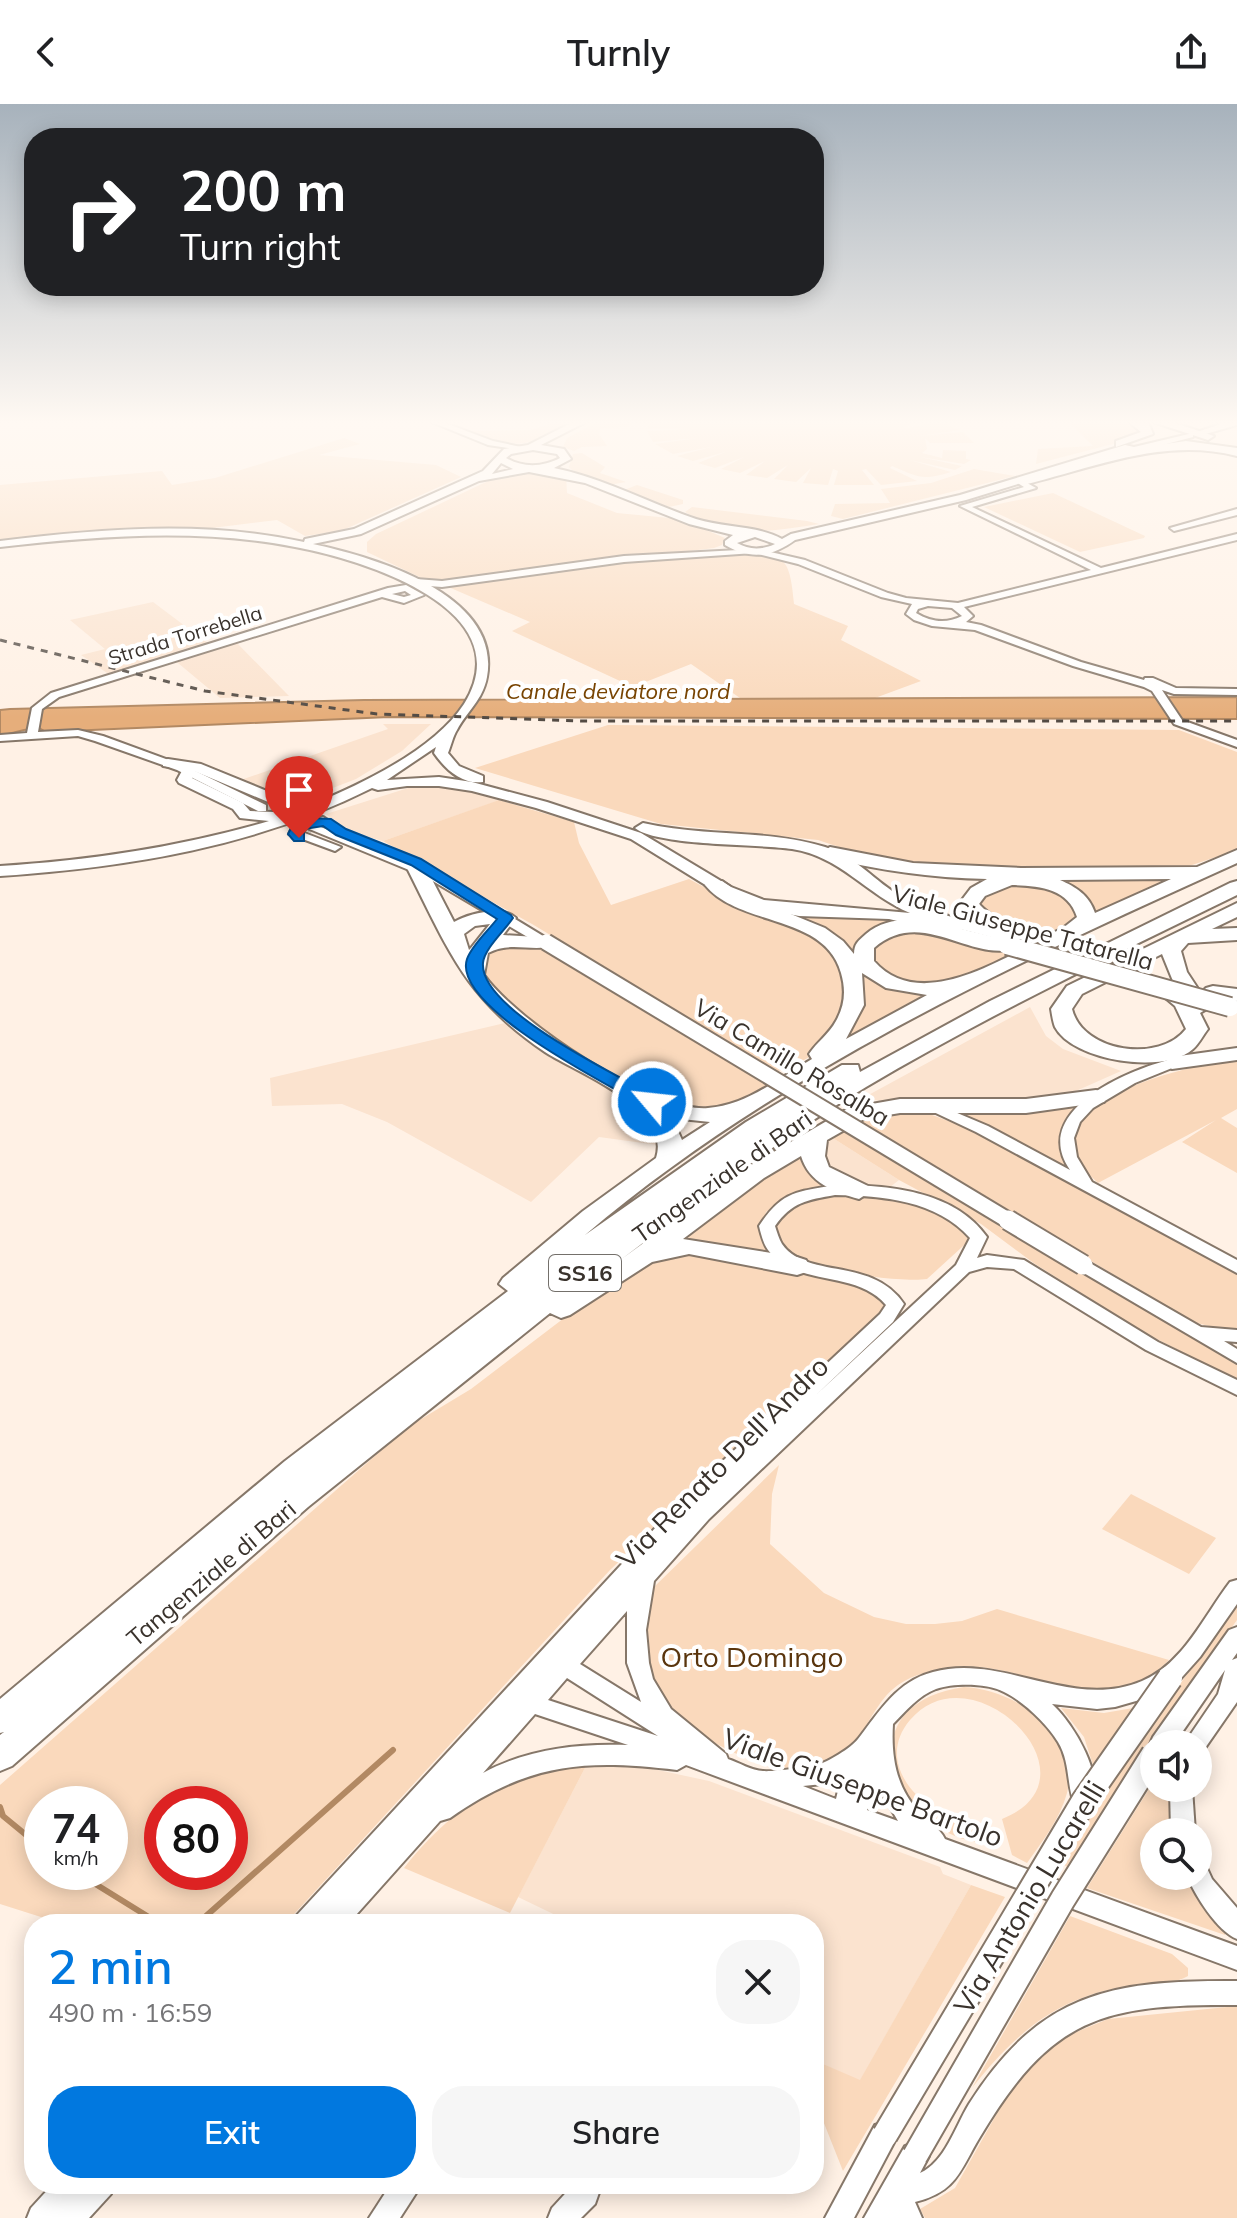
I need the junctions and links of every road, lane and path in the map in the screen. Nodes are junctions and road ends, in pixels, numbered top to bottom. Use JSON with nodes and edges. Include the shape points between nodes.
{"nodes":[{"id":1,"x":384,"y":520,"type":"edge"},
{"id":2,"x":398,"y":520,"type":"edge"},
{"id":3,"x":692,"y":520,"type":"edge"},
{"id":4,"x":852,"y":520,"type":"edge"},
{"id":5,"x":993,"y":520,"type":"edge"},
{"id":6,"x":1207,"y":520,"type":"edge"},
{"id":7,"x":1174,"y":528,"type":"dead end"},
{"id":8,"x":716,"y":529,"type":"junction"},
{"id":9,"x":796,"y":533,"type":"junction"},
{"id":10,"x":753,"y":534,"type":"junction"},
{"id":11,"x":1237,"y":537,"type":"edge"},
{"id":12,"x":259,"y":539,"type":"junction"},
{"id":13,"x":729,"y":542,"type":"junction"},
{"id":14,"x":781,"y":543,"type":"junction"},
{"id":15,"x":1,"y":547,"type":"edge"},
{"id":16,"x":754,"y":552,"type":"junction"},
{"id":17,"x":681,"y":554,"type":"junction"},
{"id":18,"x":792,"y":557,"type":"junction"},
{"id":19,"x":393,"y":571,"type":"junction"},
{"id":20,"x":1102,"y":572,"type":"junction"},
{"id":21,"x":423,"y":588,"type":"junction"},
{"id":22,"x":910,"y":604,"type":"junction"},
{"id":23,"x":966,"y":610,"type":"junction"},
{"id":24,"x":954,"y":623,"type":"junction"},
{"id":25,"x":977,"y":627,"type":"junction"},
{"id":26,"x":1064,"y":659,"type":"junction"},
{"id":27,"x":1237,"y":682,"type":"edge"},
{"id":28,"x":1208,"y":692,"type":"junction"},
{"id":29,"x":1237,"y":692,"type":"edge"},
{"id":30,"x":444,"y":729,"type":"junction"},
{"id":31,"x":32,"y":733,"type":"junction"},
{"id":32,"x":0,"y":738,"type":"edge"},
{"id":33,"x":1237,"y":744,"type":"edge"},
{"id":34,"x":168,"y":763,"type":"junction"},
{"id":35,"x":187,"y":772,"type":"junction"},
{"id":36,"x":344,"y":797,"type":"junction"},
{"id":37,"x":262,"y":808,"type":"tunnel mouth"},
{"id":38,"x":277,"y":817,"type":"junction"},
{"id":39,"x":313,"y":828,"type":"tunnel mouth"},
{"id":40,"x":376,"y":853,"type":"junction"},
{"id":41,"x":830,"y":853,"type":"junction"},
{"id":42,"x":1237,"y":856,"type":"edge"},
{"id":43,"x":21,"y":865,"type":"junction"},
{"id":44,"x":55,"y":867,"type":"junction"},
{"id":45,"x":0,"y":868,"type":"edge"},
{"id":46,"x":1226,"y":870,"type":"edge"},
{"id":47,"x":424,"y":871,"type":"junction"},
{"id":48,"x":715,"y":885,"type":"junction"},
{"id":49,"x":1237,"y":887,"type":"edge"},
{"id":50,"x":1237,"y":909,"type":"edge"},
{"id":51,"x":506,"y":918,"type":"junction"},
{"id":52,"x":1237,"y":934,"type":"edge"},
{"id":53,"x":452,"y":937,"type":"junction"},
{"id":54,"x":1182,"y":937,"type":"junction"},
{"id":55,"x":546,"y":942,"type":"junction"},
{"id":56,"x":1011,"y":942,"type":"junction"},
{"id":57,"x":1056,"y":942,"type":"junction"},
{"id":58,"x":484,"y":946,"type":"junction"},
{"id":59,"x":475,"y":973,"type":"junction"},
{"id":60,"x":991,"y":974,"type":"junction"},
{"id":61,"x":1167,"y":990,"type":"junction"},
{"id":62,"x":1213,"y":992,"type":"joint"},
{"id":63,"x":1235,"y":1003,"type":"edge"},
{"id":64,"x":1237,"y":1054,"type":"edge"},
{"id":65,"x":1172,"y":1063,"type":"junction"},
{"id":66,"x":796,"y":1077,"type":"junction"},
{"id":67,"x":634,"y":1094,"type":"junction"},
{"id":68,"x":1096,"y":1097,"type":"junction"},
{"id":69,"x":747,"y":1107,"type":"junction"},
{"id":70,"x":931,"y":1107,"type":"junction"},
{"id":71,"x":818,"y":1133,"type":"junction"},
{"id":72,"x":666,"y":1163,"type":"junction"},
{"id":73,"x":1095,"y":1189,"type":"junction"},
{"id":74,"x":859,"y":1191,"type":"junction"},
{"id":75,"x":638,"y":1260,"type":"junction"},
{"id":76,"x":797,"y":1266,"type":"junction"},
{"id":77,"x":1237,"y":1267,"type":"edge"},
{"id":78,"x":963,"y":1268,"type":"junction"},
{"id":79,"x":1195,"y":1331,"type":"junction"},
{"id":80,"x":1237,"y":1336,"type":"edge"},
{"id":81,"x":463,"y":1338,"type":"junction"},
{"id":82,"x":1237,"y":1357,"type":"edge"},
{"id":83,"x":1237,"y":1388,"type":"edge"},
{"id":84,"x":425,"y":1396,"type":"junction"},
{"id":85,"x":646,"y":1575,"type":"junction"},
{"id":86,"x":1237,"y":1588,"type":"edge"},
{"id":87,"x":1237,"y":1636,"type":"edge"},
{"id":88,"x":556,"y":1660,"type":"junction"},
{"id":89,"x":1227,"y":1666,"type":"edge"},
{"id":90,"x":1170,"y":1678,"type":"junction"},
{"id":91,"x":1008,"y":1683,"type":"junction"},
{"id":92,"x":520,"y":1699,"type":"junction"},
{"id":93,"x":0,"y":1719,"type":"edge"},
{"id":94,"x":1173,"y":1730,"type":"edge"},
{"id":95,"x":1205,"y":1730,"type":"edge"},
{"id":96,"x":871,"y":1753,"type":"junction"},
{"id":97,"x":0,"y":1756,"type":"edge"},
{"id":98,"x":726,"y":1768,"type":"junction"},
{"id":99,"x":1140,"y":1776,"type":"edge"},
{"id":100,"x":761,"y":1781,"type":"junction"},
{"id":101,"x":1084,"y":1801,"type":"junction"},
{"id":102,"x":846,"y":1812,"type":"junction"},
{"id":103,"x":410,"y":1837,"type":"junction"},
{"id":104,"x":952,"y":1852,"type":"junction"},
{"id":105,"x":1206,"y":1890,"type":"edge"},
{"id":106,"x":315,"y":1914,"type":"edge"},
{"id":107,"x":341,"y":1914,"type":"edge"},
{"id":108,"x":1237,"y":1927,"type":"edge"},
{"id":109,"x":1237,"y":1958,"type":"edge"},
{"id":110,"x":1237,"y":1993,"type":"edge"},
{"id":111,"x":894,"y":2192,"type":"junction"},
{"id":112,"x":62,"y":2194,"type":"edge"},
{"id":113,"x":92,"y":2194,"type":"edge"},
{"id":114,"x":401,"y":2194,"type":"edge"},
{"id":115,"x":585,"y":2194,"type":"edge"},
{"id":116,"x":41,"y":2218,"type":"edge"},
{"id":117,"x":71,"y":2218,"type":"edge"},
{"id":118,"x":383,"y":2218,"type":"edge"},
{"id":119,"x":562,"y":2218,"type":"edge"},
{"id":120,"x":839,"y":2218,"type":"edge"},
{"id":121,"x":878,"y":2218,"type":"edge"},
{"id":122,"x":908,"y":2218,"type":"edge"}],
"edges":[{"from":1,"to":12,"type":"main road","via":[[357,532],[308,541]]},
{"from":2,"to":19,"type":"main road","via":[[366,535],[359,546],[363,555]]},
{"from":3,"to":8,"type":"main road"},
{"from":4,"to":9,"type":"main road"},
{"from":5,"to":20,"type":"street"},
{"from":6,"to":7,"type":"street"},
{"from":8,"to":10,"type":"main road"},
{"from":8,"to":13,"type":"main road"},
{"from":9,"to":10,"type":"main road"},
{"from":9,"to":14,"type":"main road"},
{"from":10,"to":13,"type":"main road"},
{"from":10,"to":14,"type":"main road"},
{"from":11,"to":20,"type":"street"},
{"from":12,"to":15,"type":"main road","via":[[135,533]]},
{"from":12,"to":19,"type":"main road","via":[[327,551]]},
{"from":13,"to":16,"type":"main road"},
{"from":13,"to":17,"type":"street"},
{"from":14,"to":16,"type":"main road","via":[[772,551]]},
{"from":14,"to":18,"type":"street"},
{"from":15,"to":21,"type":"main road","via":[[138,536],[238,540],[338,557]]},
{"from":16,"to":17,"type":"street"},
{"from":16,"to":18,"type":"street"},
{"from":17,"to":21,"type":"street","name":"Strada Torrebella"},
{"from":18,"to":22,"type":"street"},
{"from":19,"to":21,"type":"main road"},
{"from":20,"to":23,"type":"street"},
{"from":21,"to":30,"type":"main road","via":[[457,611],[474,647],[478,672]]},
{"from":21,"to":31,"type":"street","name":"Strada Torrebella","via":[[413,598],[383,597],[66,691],[37,708]]},
{"from":22,"to":23,"type":"street"},
{"from":22,"to":24,"type":"street","via":[[918,619]]},
{"from":23,"to":24,"type":"street"},
{"from":23,"to":25,"type":"street"},
{"from":24,"to":25,"type":"street"},
{"from":25,"to":26,"type":"street"},
{"from":26,"to":28,"type":"street","via":[[1137,674],[1174,691]]},
{"from":26,"to":33,"type":"street","via":[[1156,689],[1174,719]]},
{"from":27,"to":28,"type":"street","via":[[1207,688]]},
{"from":28,"to":29,"type":"street"},
{"from":30,"to":36,"type":"main road","via":[[411,759]]},
{"from":30,"to":38,"type":"main road","via":[[369,777]]},
{"from":30,"to":41,"type":"main road","name":"Viale Giuseppe Tatarella","via":[[441,753],[468,776],[658,832],[770,841]]},
{"from":31,"to":32,"type":"street"},
{"from":31,"to":34,"type":"street","via":[[89,735]]},
{"from":34,"to":35,"type":"street"},
{"from":34,"to":38,"type":"main road","via":[[197,768],[279,801],[283,809]]},
{"from":35,"to":37,"type":"street"},
{"from":35,"to":38,"type":"main road","via":[[184,780],[238,806],[245,815]]},
{"from":36,"to":44,"type":"main road","via":[[225,837]]},
{"from":36,"to":48,"type":"main road","name":"Viale Giuseppe Tatarella","via":[[398,781],[458,782],[661,846]]},
{"from":38,"to":43,"type":"main road","via":[[156,847]]},
{"from":39,"to":40,"type":"street","name":"Via Camillo Rosalba"},
{"from":40,"to":47,"type":"street","name":"Via Camillo Rosalba"},
{"from":40,"to":47,"type":"street","via":[[362,858],[299,838],[296,831],[310,822],[326,822],[416,862]]},
{"from":41,"to":46,"type":"highway","via":[[935,873]]},
{"from":41,"to":56,"type":"main road","name":"Viale Giuseppe Tatarella","via":[[915,909]]},
{"from":42,"to":46,"type":"highway"},
{"from":43,"to":44,"type":"main road"},
{"from":43,"to":45,"type":"main road"},
{"from":44,"to":45,"type":"main road"},
{"from":46,"to":57,"type":"highway"},
{"from":46,"to":81,"type":"highway","name":"Tangenziale di Bari","number":"SS16","via":[[828,1082],[730,1145]]},
{"from":47,"to":51,"type":"street","name":"Via Camillo Rosalba"},
{"from":47,"to":53,"type":"highway"},
{"from":48,"to":56,"type":"main road","name":"Viale Giuseppe Tatarella","via":[[784,910],[895,914]]},
{"from":48,"to":66,"type":"highway","via":[[731,899],[808,927],[830,942],[851,968],[856,990],[847,1022]]},
{"from":49,"to":84,"type":"highway","name":"Tangenziale di Bari","number":"SS16","via":[[1026,991],[856,1083],[673,1209]]},
{"from":50,"to":54,"type":"highway"},
{"from":51,"to":53,"type":"highway","via":[[471,921]]},
{"from":51,"to":55,"type":"street","name":"Via Camillo Rosalba"},
{"from":51,"to":58,"type":"highway"},
{"from":52,"to":54,"type":"highway"},
{"from":53,"to":59,"type":"highway"},
{"from":54,"to":61,"type":"highway","via":[[1074,990],[1059,1012],[1069,1032],[1094,1046],[1133,1055],[1171,1053],[1194,1039],[1197,1029],[1184,1003]]},
{"from":54,"to":65,"type":"highway","via":[[1171,951],[1172,961],[1210,1030],[1197,1051]]},
{"from":55,"to":58,"type":"highway","via":[[511,939]]},
{"from":55,"to":79,"type":"street","name":"Via Camillo Rosalba","bridge":true},
{"from":56,"to":57,"type":"highway","via":[[968,905],[983,886],[1026,879],[1064,888],[1084,902],[1087,919]]},
{"from":56,"to":60,"type":"highway","via":[[907,927],[870,939],[862,955],[875,974],[909,988],[957,987]]},
{"from":56,"to":61,"type":"main road","name":"Viale Giuseppe Tatarella","bridge":true},
{"from":56,"to":62,"type":"main road","name":"Viale Giuseppe Tatarella"},
{"from":57,"to":60,"type":"highway"},
{"from":58,"to":59,"type":"highway","via":[[475,959]]},
{"from":59,"to":67,"type":"highway","via":[[495,1002],[519,1023]]},
{"from":60,"to":66,"type":"highway"},
{"from":61,"to":63,"type":"main road","name":"Viale Giuseppe Tatarella","bridge":true},
{"from":62,"to":63,"type":"highway"},
{"from":64,"to":65,"type":"main road"},
{"from":65,"to":68,"type":"street"},
{"from":66,"to":69,"type":"highway"},
{"from":67,"to":69,"type":"highway","via":[[685,1115]]},
{"from":67,"to":72,"type":"highway","via":[[667,1126],[672,1145]]},
{"from":68,"to":70,"type":"highway","via":[[1026,1106]]},
{"from":68,"to":73,"type":"street","via":[[1065,1136],[1074,1168]]},
{"from":69,"to":72,"type":"highway"},
{"from":70,"to":71,"type":"highway","via":[[878,1108]]},
{"from":70,"to":73,"type":"street"},
{"from":71,"to":74,"type":"highway","via":[[811,1148],[817,1168]]},
{"from":71,"to":75,"type":"highway"},
{"from":72,"to":81,"type":"highway","via":[[543,1256]]},
{"from":73,"to":77,"type":"street"},
{"from":74,"to":76,"type":"street","via":[[803,1195],[777,1208],[770,1217],[769,1236]]},
{"from":74,"to":78,"type":"street","via":[[924,1200],[968,1224],[979,1237],[978,1246]]},
{"from":75,"to":76,"type":"highway","via":[[689,1246]]},
{"from":75,"to":84,"type":"highway","via":[[459,1382]]},
{"from":76,"to":88,"type":"street","name":"Via Renato Dell'Andro","via":[[870,1282],[889,1291],[895,1304],[887,1318],[689,1504]]},
{"from":78,"to":83,"type":"street","via":[[987,1261],[1018,1264],[1152,1346]]},
{"from":78,"to":85,"type":"street","name":"Via Renato Dell'Andro","via":[[702,1514]]},
{"from":79,"to":80,"type":"street"},
{"from":79,"to":82,"type":"street","name":"Via Camillo Rosalba"},
{"from":81,"to":93,"type":"highway","name":"Tangenziale di Bari","number":"SS16","via":[[121,1613]]},
{"from":84,"to":97,"type":"highway","name":"Tangenziale di Bari","number":"SS16","via":[[145,1627]]},
{"from":85,"to":88,"type":"street","name":"Via Renato Dell'Andro"},
{"from":85,"to":98,"type":"street","via":[[635,1629],[646,1688],[657,1708]]},
{"from":86,"to":90,"type":"street","name":"Via Antonio Lucarelli"},
{"from":87,"to":89,"type":"street"},
{"from":88,"to":92,"type":"street","name":"Via Renato Dell'Andro"},
{"from":88,"to":98,"type":"street"},
{"from":89,"to":94,"type":"street"},
{"from":89,"to":95,"type":"street","via":[[1228,1698]]},
{"from":90,"to":91,"type":"street","via":[[1115,1699],[1095,1700]]},
{"from":90,"to":101,"type":"street","name":"Via Antonio Lucarelli","bridge":true},
{"from":91,"to":96,"type":"street","via":[[967,1676],[930,1680],[900,1698],[883,1721]]},
{"from":91,"to":101,"type":"street","via":[[1045,1708],[1070,1738],[1080,1762]]},
{"from":92,"to":98,"type":"street","name":"Viale Giuseppe Bartolo"},
{"from":92,"to":103,"type":"street"},
{"from":92,"to":106,"type":"street"},
{"from":96,"to":100,"type":"street","via":[[823,1774]]},
{"from":96,"to":102,"type":"street","via":[[873,1785],[863,1801]]},
{"from":96,"to":104,"type":"street","via":[[903,1811],[919,1830]]},
{"from":98,"to":100,"type":"street","name":"Viale Giuseppe Bartolo"},
{"from":98,"to":103,"type":"street","via":[[623,1752],[563,1755],[496,1777]]},
{"from":99,"to":111,"type":"street","name":"Via Antonio Lucarelli","bridge":true},
{"from":100,"to":102,"type":"street","name":"Viale Giuseppe Bartolo"},
{"from":101,"to":120,"type":"street","name":"Via Antonio Lucarelli","bridge":true},
{"from":102,"to":104,"type":"street","name":"Viale Giuseppe Bartolo"},
{"from":103,"to":107,"type":"street"},
{"from":104,"to":109,"type":"street","name":"Viale Giuseppe Bartolo"},
{"from":105,"to":108,"type":"street"},
{"from":110,"to":111,"type":"street","via":[[1104,2006],[1044,2034],[991,2092],[943,2174],[921,2188]]},
{"from":111,"to":121,"type":"street","name":"Via Antonio Lucarelli"},
{"from":111,"to":122,"type":"street"},
{"from":112,"to":116,"type":"street"},
{"from":113,"to":117,"type":"street"},
{"from":114,"to":118,"type":"street"},
{"from":115,"to":119,"type":"street"}]}
